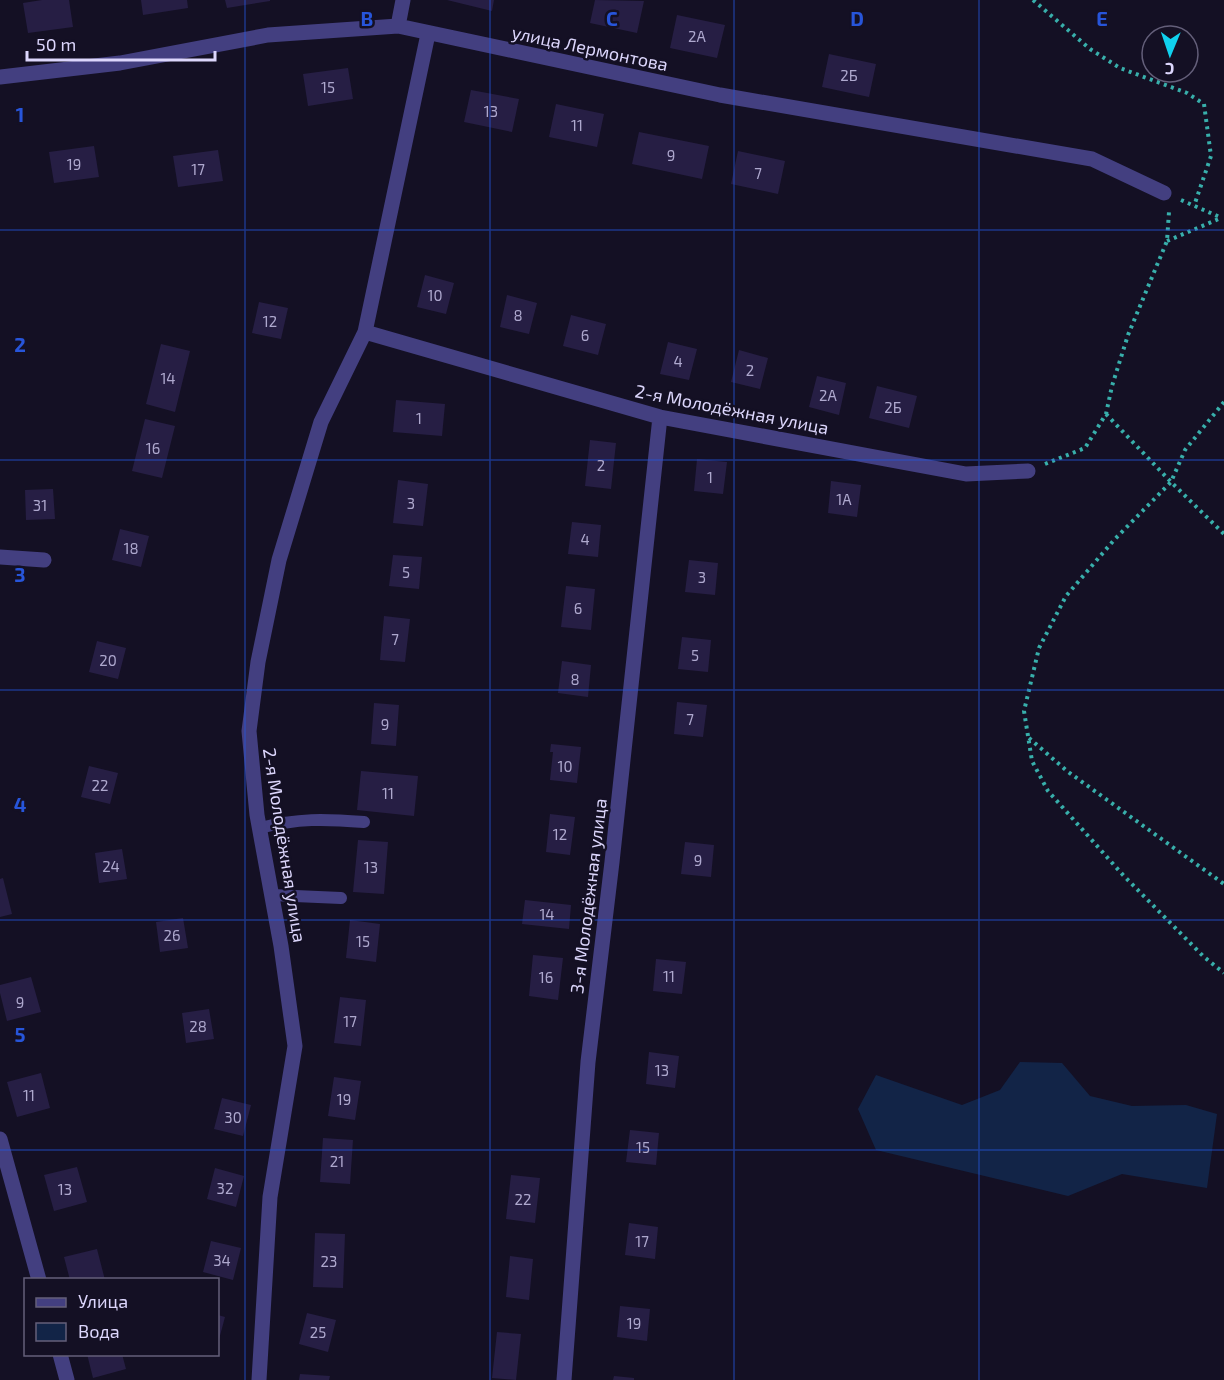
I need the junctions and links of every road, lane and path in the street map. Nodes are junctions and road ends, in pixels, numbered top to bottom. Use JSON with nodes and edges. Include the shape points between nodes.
{"nodes":[{"id":1,"x":403,"y":0,"type":"edge"},
{"id":2,"x":1033,"y":0,"type":"edge"},
{"id":3,"x":398,"y":26,"type":"junction"},
{"id":4,"x":429,"y":34,"type":"junction"},
{"id":5,"x":0,"y":77,"type":"edge"},
{"id":6,"x":1164,"y":193,"type":"junction"},
{"id":7,"x":1194,"y":206,"type":"junction"},
{"id":8,"x":1223,"y":218,"type":"edge"},
{"id":9,"x":1167,"y":241,"type":"junction"},
{"id":10,"x":365,"y":332,"type":"junction"},
{"id":11,"x":1224,"y":402,"type":"edge"},
{"id":12,"x":1106,"y":414,"type":"junction"},
{"id":13,"x":660,"y":417,"type":"junction"},
{"id":14,"x":1028,"y":471,"type":"joint"},
{"id":15,"x":1171,"y":482,"type":"junction"},
{"id":16,"x":1224,"y":534,"type":"edge"},
{"id":17,"x":0,"y":557,"type":"edge"},
{"id":18,"x":44,"y":560,"type":"dead end"},
{"id":19,"x":1029,"y":738,"type":"junction"},
{"id":20,"x":364,"y":822,"type":"dead end"},
{"id":21,"x":260,"y":828,"type":"junction"},
{"id":22,"x":1224,"y":884,"type":"edge"},
{"id":23,"x":272,"y":895,"type":"junction"},
{"id":24,"x":341,"y":898,"type":"dead end"},
{"id":25,"x":1224,"y":974,"type":"edge"},
{"id":26,"x":0,"y":1139,"type":"edge"},
{"id":27,"x":38,"y":1278,"type":"edge"},
{"id":28,"x":61,"y":1356,"type":"edge"},
{"id":29,"x":67,"y":1380,"type":"edge"},
{"id":30,"x":259,"y":1380,"type":"edge"},
{"id":31,"x":564,"y":1380,"type":"edge"}],
"edges":[{"from":1,"to":3,"type":"street"},
{"from":2,"to":7,"type":"path","via":[[1090,49],[1119,68],[1187,93],[1204,104],[1211,156]]},
{"from":3,"to":4,"type":"street","name":"улица Лермонтова"},
{"from":3,"to":5,"type":"street","name":"улица Лермонтова","via":[[267,35],[120,63]]},
{"from":4,"to":6,"type":"street","name":"улица Лермонтова","via":[[720,95],[1092,159]]},
{"from":4,"to":10,"type":"street","name":"2-я Молодёжная улица"},
{"from":6,"to":7,"type":"path"},
{"from":6,"to":9,"type":"path","via":[[1169,209]]},
{"from":7,"to":8,"type":"path"},
{"from":8,"to":9,"type":"path"},
{"from":9,"to":12,"type":"path","via":[[1128,335]]},
{"from":10,"to":13,"type":"street","name":"2-я Молодёжная улица"},
{"from":10,"to":21,"type":"street","name":"2-я Молодёжная улица","via":[[321,422],[279,560],[258,662],[249,731]]},
{"from":11,"to":15,"type":"path","via":[[1185,450]]},
{"from":12,"to":14,"type":"path","via":[[1084,448]]},
{"from":12,"to":15,"type":"path"},
{"from":13,"to":14,"type":"street","name":"2-я Молодёжная улица","via":[[966,474]]},
{"from":13,"to":31,"type":"street","name":"3-я Молодёжная улица","via":[[588,1062]]},
{"from":15,"to":16,"type":"path"},
{"from":15,"to":19,"type":"path","via":[[1066,596],[1039,648],[1024,711]]},
{"from":17,"to":18,"type":"street"},
{"from":19,"to":22,"type":"path","via":[[1067,771]]},
{"from":19,"to":25,"type":"path","via":[[1032,761],[1048,791],[1123,875]]},
{"from":20,"to":21,"type":"lane","via":[[288,821]]},
{"from":21,"to":23,"type":"street","name":"2-я Молодёжная улица"},
{"from":23,"to":24,"type":"lane"},
{"from":23,"to":30,"type":"street","name":"2-я Молодёжная улица","via":[[295,1046],[270,1197]]},
{"from":26,"to":27,"type":"street"},
{"from":28,"to":29,"type":"street"}]}
